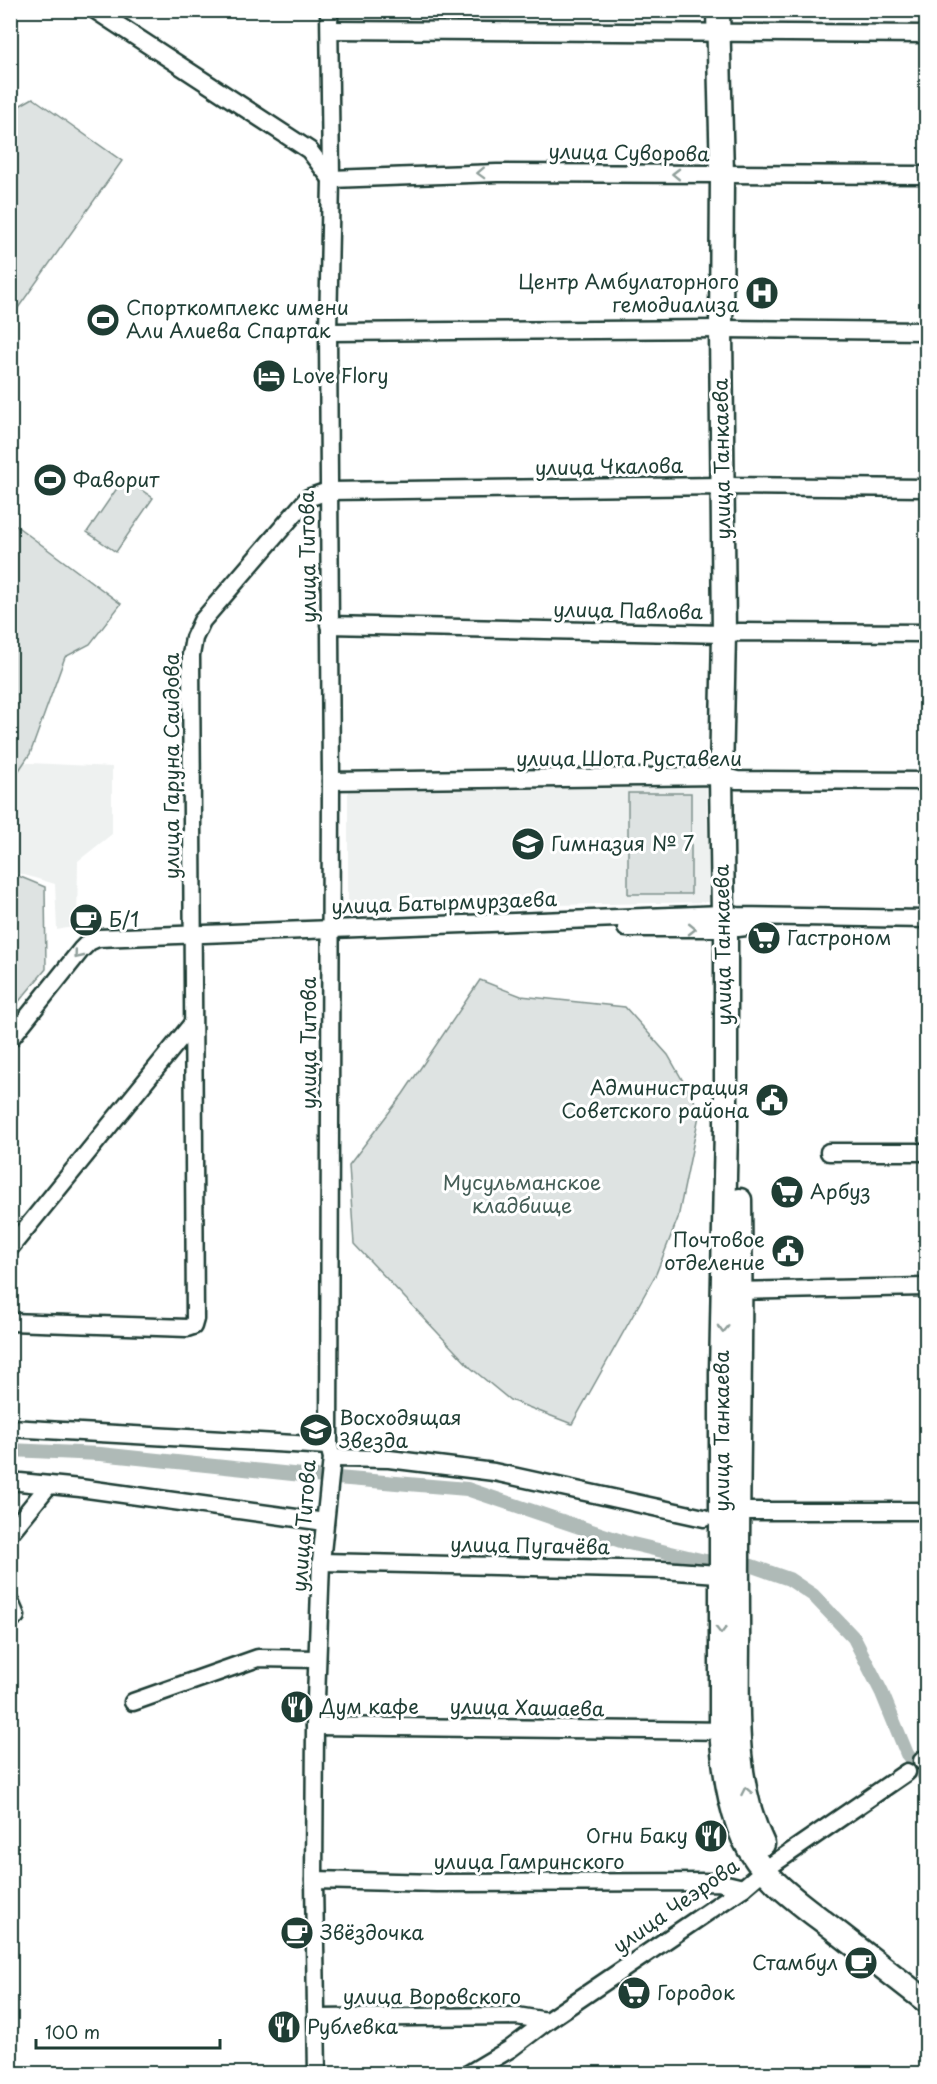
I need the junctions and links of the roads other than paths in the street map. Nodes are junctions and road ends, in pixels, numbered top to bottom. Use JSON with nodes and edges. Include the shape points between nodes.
{"nodes":[{"id":1,"x":95,"y":10,"type":"edge"},
{"id":2,"x":329,"y":10,"type":"edge"},
{"id":3,"x":726,"y":21,"type":"edge"},
{"id":4,"x":330,"y":30,"type":"junction"},
{"id":5,"x":927,"y":34,"type":"edge"},
{"id":6,"x":728,"y":175,"type":"junction"},
{"id":7,"x":927,"y":175,"type":"edge"},
{"id":8,"x":331,"y":179,"type":"junction"},
{"id":9,"x":727,"y":330,"type":"junction"},
{"id":10,"x":927,"y":331,"type":"edge"},
{"id":11,"x":328,"y":332,"type":"junction"},
{"id":12,"x":730,"y":487,"type":"junction"},
{"id":13,"x":927,"y":488,"type":"edge"},
{"id":14,"x":328,"y":491,"type":"junction"},
{"id":15,"x":329,"y":625,"type":"junction"},
{"id":16,"x":731,"y":633,"type":"junction"},
{"id":17,"x":927,"y":633,"type":"edge"},
{"id":18,"x":729,"y":778,"type":"junction"},
{"id":19,"x":331,"y":781,"type":"junction"},
{"id":20,"x":927,"y":781,"type":"edge"},
{"id":21,"x":927,"y":919,"type":"edge"},
{"id":22,"x":731,"y":922,"type":"junction"},
{"id":23,"x":927,"y":927,"type":"edge"},
{"id":24,"x":330,"y":929,"type":"junction"},
{"id":25,"x":193,"y":937,"type":"junction"},
{"id":26,"x":192,"y":1024,"type":"junction"},
{"id":27,"x":10,"y":1039,"type":"edge"},
{"id":28,"x":829,"y":1152,"type":"dead end"},
{"id":29,"x":927,"y":1152,"type":"edge"},
{"id":30,"x":10,"y":1248,"type":"edge"},
{"id":31,"x":927,"y":1287,"type":"edge"},
{"id":32,"x":732,"y":1291,"type":"junction"},
{"id":33,"x":10,"y":1322,"type":"edge"},
{"id":34,"x":10,"y":1428,"type":"edge"},
{"id":35,"x":331,"y":1452,"type":"junction"},
{"id":36,"x":10,"y":1482,"type":"edge"},
{"id":37,"x":49,"y":1485,"type":"junction"},
{"id":38,"x":927,"y":1511,"type":"edge"},
{"id":39,"x":721,"y":1515,"type":"junction"},
{"id":40,"x":325,"y":1522,"type":"junction"},
{"id":41,"x":10,"y":1533,"type":"edge"},
{"id":42,"x":321,"y":1562,"type":"junction"},
{"id":43,"x":728,"y":1565,"type":"junction"},
{"id":44,"x":317,"y":1659,"type":"junction"},
{"id":45,"x":133,"y":1702,"type":"dead end"},
{"id":46,"x":315,"y":1726,"type":"junction"},
{"id":47,"x":730,"y":1731,"type":"junction"},
{"id":48,"x":907,"y":1772,"type":"dead end"},
{"id":49,"x":769,"y":1867,"type":"junction"},
{"id":50,"x":314,"y":1880,"type":"junction"},
{"id":51,"x":743,"y":1888,"type":"junction"},
{"id":52,"x":927,"y":1984,"type":"edge"},
{"id":53,"x":927,"y":2001,"type":"edge"},
{"id":54,"x":317,"y":2018,"type":"junction"},
{"id":55,"x":547,"y":2020,"type":"junction"},
{"id":56,"x":317,"y":2073,"type":"edge"},
{"id":57,"x":468,"y":2073,"type":"edge"}],
"edges":[{"from":1,"to":8,"type":"street","via":[[309,150]]},
{"from":2,"to":4,"type":"street","name":"улица Титова"},
{"from":3,"to":4,"type":"street"},
{"from":3,"to":5,"type":"street"},
{"from":3,"to":6,"type":"main road","name":"улица Танкаева"},
{"from":4,"to":8,"type":"street","name":"улица Титова"},
{"from":6,"to":7,"type":"street","name":"улица Суворова"},
{"from":6,"to":8,"type":"street","name":"улица Суворова","one_way":true,"via":[[497,173]]},
{"from":6,"to":9,"type":"main road","name":"улица Танкаева"},
{"from":8,"to":11,"type":"street","name":"улица Титова"},
{"from":9,"to":10,"type":"street"},
{"from":9,"to":11,"type":"street"},
{"from":9,"to":12,"type":"main road","name":"улица Танкаева"},
{"from":11,"to":14,"type":"street","name":"улица Титова"},
{"from":12,"to":13,"type":"street","name":"улица Чкалова"},
{"from":12,"to":14,"type":"street","name":"улица Чкалова"},
{"from":12,"to":16,"type":"main road","name":"улица Танкаева"},
{"from":14,"to":15,"type":"street","name":"улица Титова"},
{"from":14,"to":25,"type":"street","name":"улица Гаруна Саидова","via":[[303,502],[202,621],[194,638]]},
{"from":15,"to":16,"type":"street","name":"улица Павлова"},
{"from":15,"to":19,"type":"street","name":"улица Титова"},
{"from":16,"to":17,"type":"street","name":"улица Павлова"},
{"from":16,"to":18,"type":"main road","name":"улица Танкаева"},
{"from":18,"to":19,"type":"street","name":"улица Шота Руставели"},
{"from":18,"to":20,"type":"street","name":"улица Шота Руставели"},
{"from":18,"to":22,"type":"main road","name":"улица Танкаева"},
{"from":19,"to":24,"type":"street","name":"улица Титова"},
{"from":21,"to":22,"type":"street","name":"улица Батырмурзаева"},
{"from":22,"to":23,"type":"street","name":"улица Батырмурзаева"},
{"from":22,"to":24,"type":"street","name":"улица Батырмурзаева"},
{"from":22,"to":32,"type":"main road","name":"улица Танкаева"},
{"from":24,"to":25,"type":"street","name":"улица Батырмурзаева"},
{"from":24,"to":35,"type":"street","name":"улица Титова"},
{"from":25,"to":26,"type":"street","name":"улица Гаруна Саидова"},
{"from":25,"to":27,"type":"street","name":"улица Батырмурзаева","one_way":true,"via":[[98,938],[89,942]]},
{"from":26,"to":30,"type":"street"},
{"from":26,"to":33,"type":"street","name":"улица Гаруна Саидова","via":[[193,1326]]},
{"from":28,"to":29,"type":"street"},
{"from":31,"to":32,"type":"street"},
{"from":32,"to":39,"type":"main road","name":"улица Танкаева"},
{"from":34,"to":35,"type":"street"},
{"from":35,"to":39,"type":"street","via":[[494,1472]]},
{"from":35,"to":40,"type":"street","name":"улица Титова"},
{"from":36,"to":37,"type":"street"},
{"from":37,"to":40,"type":"street"},
{"from":37,"to":41,"type":"street"},
{"from":38,"to":39,"type":"street"},
{"from":39,"to":43,"type":"main road","name":"улица Танкаева"},
{"from":40,"to":42,"type":"street","name":"улица Титова"},
{"from":42,"to":43,"type":"street","name":"улица Пугачёва","via":[[663,1570]]},
{"from":42,"to":44,"type":"street","name":"улица Титова"},
{"from":43,"to":47,"type":"main road","name":"улица Танкаева"},
{"from":44,"to":45,"type":"street","via":[[258,1658]]},
{"from":44,"to":46,"type":"street","name":"улица Титова"},
{"from":46,"to":47,"type":"street","name":"улица Хашаева"},
{"from":46,"to":50,"type":"street","name":"улица Титова"},
{"from":47,"to":49,"type":"main road","name":"улица Танкаева"},
{"from":48,"to":49,"type":"street","name":"улица Чеэрова"},
{"from":49,"to":51,"type":"street","name":"улица Чеэрова"},
{"from":49,"to":52,"type":"main road"},
{"from":49,"to":53,"type":"main road","via":[[798,1901]]},
{"from":50,"to":51,"type":"street","name":"улица Гамринского","via":[[718,1882]]},
{"from":50,"to":54,"type":"street","name":"улица Титова"},
{"from":51,"to":55,"type":"street","name":"улица Чеэрова"},
{"from":54,"to":55,"type":"street","name":"улица Воровского","via":[[517,2016]]},
{"from":54,"to":56,"type":"street","name":"улица Титова"},
{"from":55,"to":57,"type":"street","name":"улица Чеэрова","via":[[510,2049]]}]}
